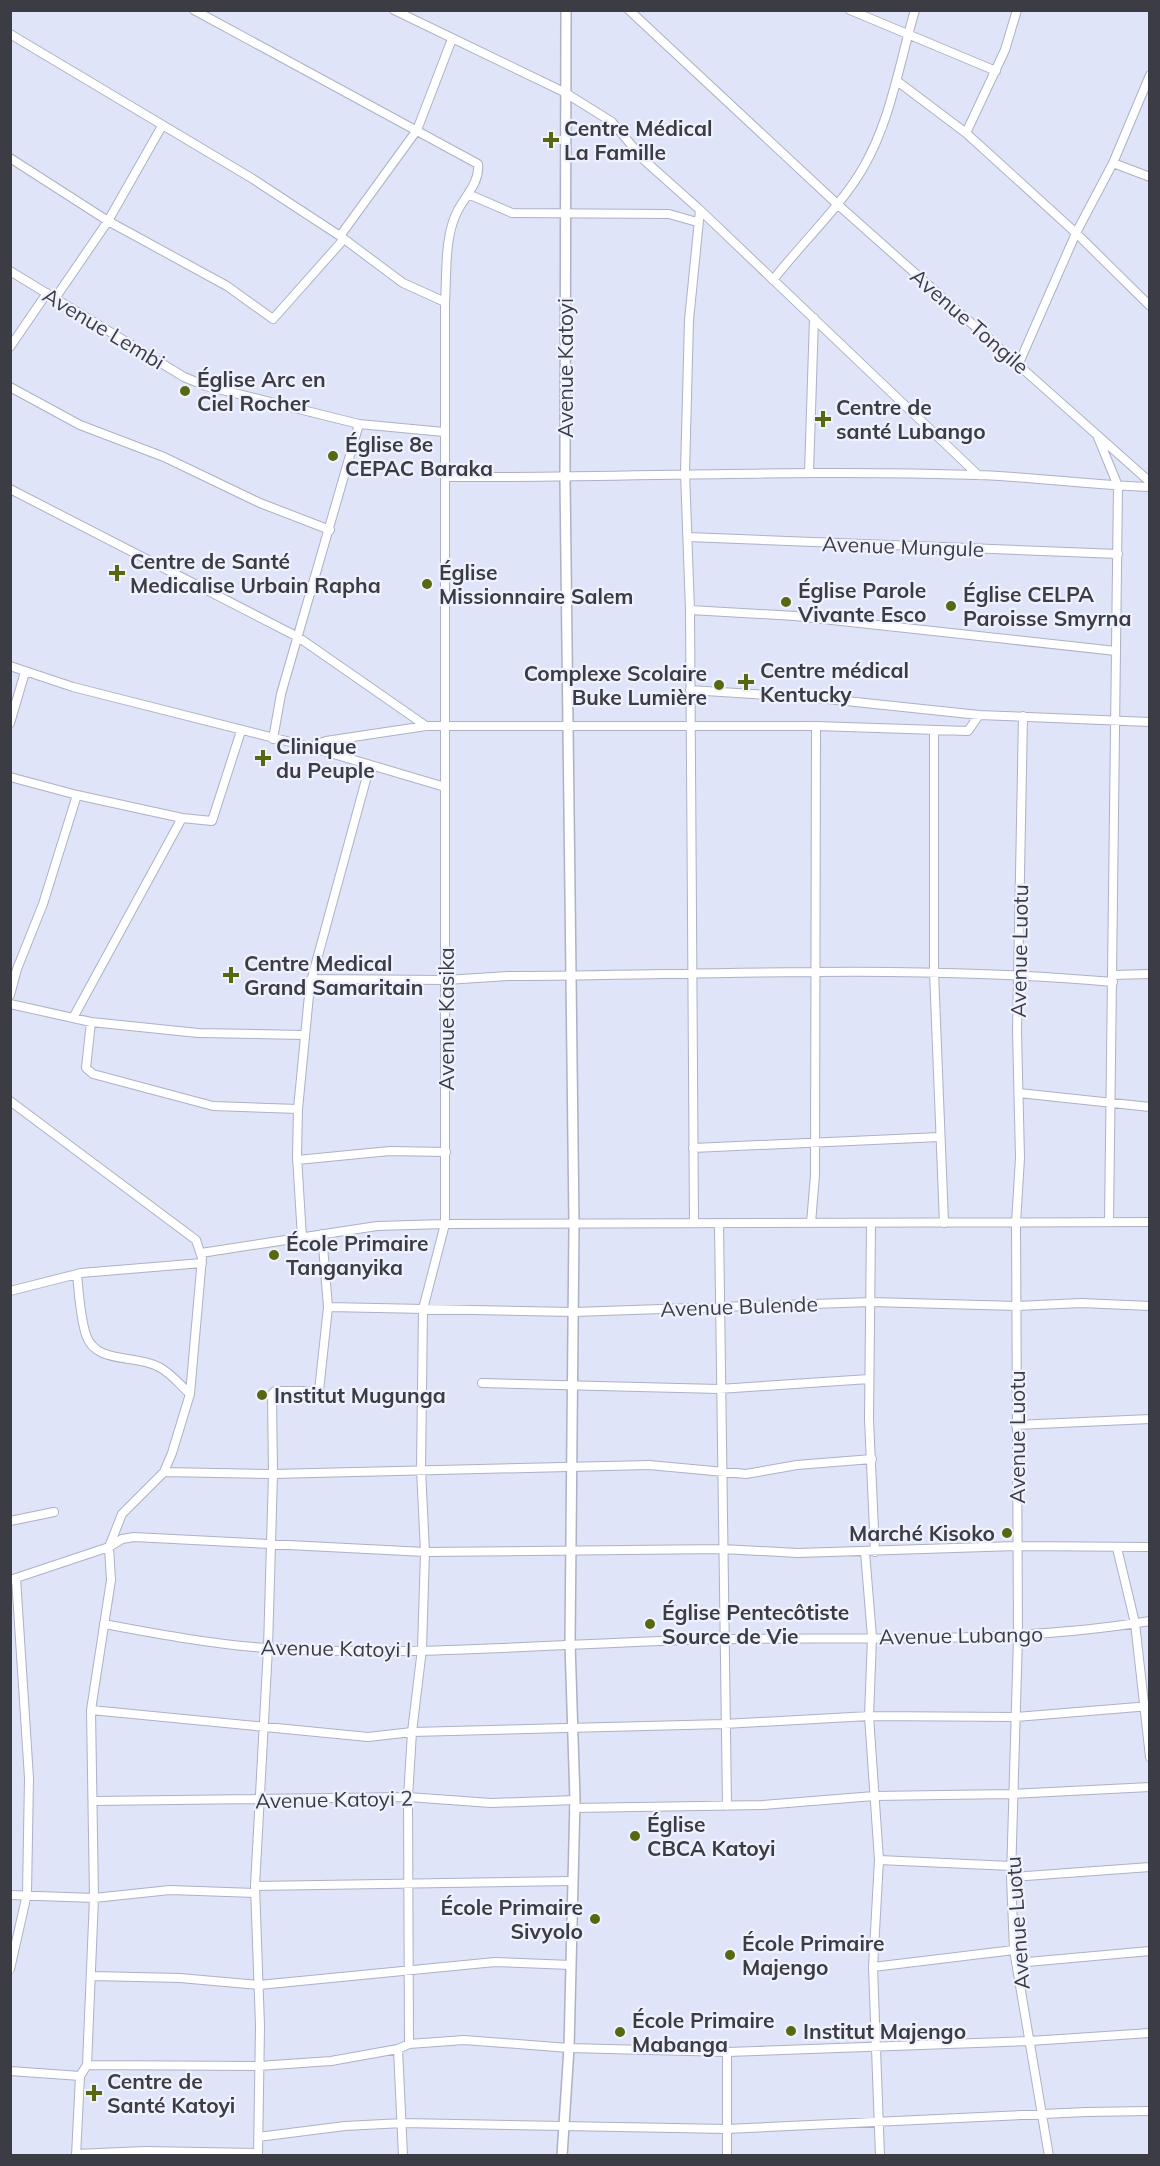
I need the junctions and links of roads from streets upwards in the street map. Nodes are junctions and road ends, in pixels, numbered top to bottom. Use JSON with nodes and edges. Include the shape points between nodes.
{"nodes":[{"id":1,"x":194,"y":10,"type":"edge"},
{"id":2,"x":394,"y":10,"type":"edge"},
{"id":3,"x":566,"y":10,"type":"edge"},
{"id":4,"x":629,"y":10,"type":"edge"},
{"id":5,"x":850,"y":10,"type":"edge"},
{"id":6,"x":915,"y":10,"type":"edge"},
{"id":7,"x":1017,"y":10,"type":"edge"},
{"id":8,"x":10,"y":34,"type":"edge"},
{"id":9,"x":908,"y":34,"type":"junction"},
{"id":10,"x":452,"y":39,"type":"junction"},
{"id":11,"x":996,"y":71,"type":"junction"},
{"id":12,"x":1149,"y":75,"type":"edge"},
{"id":13,"x":897,"y":81,"type":"junction"},
{"id":14,"x":564,"y":92,"type":"junction"},
{"id":15,"x":162,"y":126,"type":"junction"},
{"id":16,"x":417,"y":130,"type":"junction"},
{"id":17,"x":966,"y":133,"type":"junction"},
{"id":18,"x":10,"y":158,"type":"edge"},
{"id":19,"x":1113,"y":163,"type":"junction"},
{"id":20,"x":1149,"y":177,"type":"edge"},
{"id":21,"x":468,"y":194,"type":"junction"},
{"id":22,"x":836,"y":203,"type":"junction"},
{"id":23,"x":700,"y":210,"type":"junction"},
{"id":24,"x":565,"y":214,"type":"junction"},
{"id":25,"x":108,"y":221,"type":"junction"},
{"id":26,"x":697,"y":222,"type":"junction"},
{"id":27,"x":1076,"y":233,"type":"junction"},
{"id":28,"x":342,"y":238,"type":"junction"},
{"id":29,"x":10,"y":271,"type":"edge"},
{"id":30,"x":773,"y":280,"type":"junction"},
{"id":31,"x":47,"y":293,"type":"junction"},
{"id":32,"x":56,"y":297,"type":"junction"},
{"id":33,"x":445,"y":302,"type":"junction"},
{"id":34,"x":1149,"y":306,"type":"edge"},
{"id":35,"x":814,"y":318,"type":"junction"},
{"id":36,"x":10,"y":347,"type":"edge"},
{"id":37,"x":1018,"y":363,"type":"junction"},
{"id":38,"x":10,"y":387,"type":"edge"},
{"id":39,"x":359,"y":424,"type":"junction"},
{"id":40,"x":444,"y":432,"type":"junction"},
{"id":41,"x":1097,"y":435,"type":"junction"},
{"id":42,"x":685,"y":472,"type":"junction"},
{"id":43,"x":808,"y":473,"type":"junction"},
{"id":44,"x":978,"y":475,"type":"junction"},
{"id":45,"x":445,"y":477,"type":"junction"},
{"id":46,"x":564,"y":478,"type":"junction"},
{"id":47,"x":1149,"y":482,"type":"edge"},
{"id":48,"x":1118,"y":486,"type":"junction"},
{"id":49,"x":1149,"y":487,"type":"edge"},
{"id":50,"x":10,"y":489,"type":"edge"},
{"id":51,"x":330,"y":530,"type":"junction"},
{"id":52,"x":688,"y":537,"type":"junction"},
{"id":53,"x":1118,"y":554,"type":"junction"},
{"id":54,"x":690,"y":610,"type":"junction"},
{"id":55,"x":298,"y":637,"type":"junction"},
{"id":56,"x":1116,"y":651,"type":"junction"},
{"id":57,"x":10,"y":666,"type":"edge"},
{"id":58,"x":25,"y":672,"type":"junction"},
{"id":59,"x":690,"y":690,"type":"junction"},
{"id":60,"x":979,"y":715,"type":"junction"},
{"id":61,"x":1023,"y":716,"type":"junction"},
{"id":62,"x":1114,"y":720,"type":"junction"},
{"id":63,"x":1149,"y":722,"type":"edge"},
{"id":64,"x":10,"y":723,"type":"edge"},
{"id":65,"x":568,"y":725,"type":"junction"},
{"id":66,"x":426,"y":726,"type":"junction"},
{"id":67,"x":444,"y":726,"type":"junction"},
{"id":68,"x":690,"y":726,"type":"junction"},
{"id":69,"x":816,"y":726,"type":"junction"},
{"id":70,"x":241,"y":730,"type":"junction"},
{"id":71,"x":934,"y":730,"type":"junction"},
{"id":72,"x":273,"y":739,"type":"junction"},
{"id":73,"x":310,"y":747,"type":"junction"},
{"id":74,"x":370,"y":765,"type":"junction"},
{"id":75,"x":10,"y":777,"type":"edge"},
{"id":76,"x":446,"y":787,"type":"junction"},
{"id":77,"x":77,"y":795,"type":"junction"},
{"id":78,"x":182,"y":818,"type":"junction"},
{"id":79,"x":934,"y":972,"type":"junction"},
{"id":80,"x":691,"y":973,"type":"junction"},
{"id":81,"x":816,"y":973,"type":"junction"},
{"id":82,"x":1018,"y":973,"type":"junction"},
{"id":83,"x":1149,"y":974,"type":"edge"},
{"id":84,"x":569,"y":975,"type":"junction"},
{"id":85,"x":1113,"y":978,"type":"junction"},
{"id":86,"x":311,"y":980,"type":"junction"},
{"id":87,"x":446,"y":980,"type":"junction"},
{"id":88,"x":10,"y":995,"type":"edge"},
{"id":89,"x":10,"y":1004,"type":"edge"},
{"id":90,"x":73,"y":1018,"type":"junction"},
{"id":91,"x":91,"y":1023,"type":"junction"},
{"id":92,"x":304,"y":1035,"type":"junction"},
{"id":93,"x":1019,"y":1094,"type":"junction"},
{"id":94,"x":10,"y":1101,"type":"edge"},
{"id":95,"x":1112,"y":1102,"type":"junction"},
{"id":96,"x":1149,"y":1107,"type":"edge"},
{"id":97,"x":298,"y":1109,"type":"junction"},
{"id":98,"x":940,"y":1137,"type":"junction"},
{"id":99,"x":815,"y":1142,"type":"junction"},
{"id":100,"x":693,"y":1148,"type":"junction"},
{"id":101,"x":446,"y":1152,"type":"junction"},
{"id":102,"x":297,"y":1161,"type":"junction"},
{"id":103,"x":694,"y":1222,"type":"junction"},
{"id":104,"x":1109,"y":1222,"type":"junction"},
{"id":105,"x":1149,"y":1222,"type":"edge"},
{"id":106,"x":944,"y":1223,"type":"junction"},
{"id":107,"x":1016,"y":1223,"type":"junction"},
{"id":108,"x":445,"y":1224,"type":"junction"},
{"id":109,"x":719,"y":1224,"type":"junction"},
{"id":110,"x":811,"y":1224,"type":"junction"},
{"id":111,"x":574,"y":1225,"type":"junction"},
{"id":112,"x":871,"y":1225,"type":"junction"},
{"id":113,"x":322,"y":1234,"type":"junction"},
{"id":114,"x":302,"y":1238,"type":"junction"},
{"id":115,"x":201,"y":1252,"type":"junction"},
{"id":116,"x":202,"y":1263,"type":"junction"},
{"id":117,"x":77,"y":1274,"type":"junction"},
{"id":118,"x":10,"y":1291,"type":"edge"},
{"id":119,"x":871,"y":1302,"type":"junction"},
{"id":120,"x":718,"y":1305,"type":"junction"},
{"id":121,"x":1017,"y":1306,"type":"junction"},
{"id":122,"x":1149,"y":1306,"type":"edge"},
{"id":123,"x":328,"y":1307,"type":"junction"},
{"id":124,"x":423,"y":1309,"type":"junction"},
{"id":125,"x":574,"y":1312,"type":"junction"},
{"id":126,"x":869,"y":1379,"type":"junction"},
{"id":127,"x":482,"y":1383,"type":"dead end"},
{"id":128,"x":574,"y":1387,"type":"junction"},
{"id":129,"x":719,"y":1389,"type":"junction"},
{"id":130,"x":190,"y":1394,"type":"junction"},
{"id":131,"x":1149,"y":1419,"type":"edge"},
{"id":132,"x":1016,"y":1425,"type":"junction"},
{"id":133,"x":872,"y":1458,"type":"junction"},
{"id":134,"x":571,"y":1467,"type":"junction"},
{"id":135,"x":422,"y":1469,"type":"junction"},
{"id":136,"x":164,"y":1472,"type":"junction"},
{"id":137,"x":720,"y":1473,"type":"junction"},
{"id":138,"x":273,"y":1474,"type":"junction"},
{"id":139,"x":54,"y":1512,"type":"dead end"},
{"id":140,"x":10,"y":1521,"type":"edge"},
{"id":141,"x":271,"y":1544,"type":"junction"},
{"id":142,"x":1017,"y":1546,"type":"junction"},
{"id":143,"x":109,"y":1547,"type":"junction"},
{"id":144,"x":1118,"y":1548,"type":"junction"},
{"id":145,"x":1149,"y":1548,"type":"edge"},
{"id":146,"x":722,"y":1549,"type":"junction"},
{"id":147,"x":571,"y":1551,"type":"junction"},
{"id":148,"x":424,"y":1552,"type":"junction"},
{"id":149,"x":865,"y":1552,"type":"junction"},
{"id":150,"x":875,"y":1552,"type":"junction"},
{"id":151,"x":14,"y":1579,"type":"edge"},
{"id":152,"x":1149,"y":1621,"type":"edge"},
{"id":153,"x":1135,"y":1623,"type":"junction"},
{"id":154,"x":104,"y":1624,"type":"junction"},
{"id":155,"x":872,"y":1637,"type":"junction"},
{"id":156,"x":1018,"y":1637,"type":"junction"},
{"id":157,"x":724,"y":1639,"type":"junction"},
{"id":158,"x":570,"y":1643,"type":"junction"},
{"id":159,"x":268,"y":1648,"type":"junction"},
{"id":160,"x":422,"y":1650,"type":"junction"},
{"id":161,"x":1146,"y":1706,"type":"edge"},
{"id":162,"x":91,"y":1710,"type":"junction"},
{"id":163,"x":869,"y":1716,"type":"junction"},
{"id":164,"x":1016,"y":1717,"type":"junction"},
{"id":165,"x":724,"y":1724,"type":"junction"},
{"id":166,"x":264,"y":1727,"type":"junction"},
{"id":167,"x":574,"y":1727,"type":"junction"},
{"id":168,"x":412,"y":1732,"type":"junction"},
{"id":169,"x":1149,"y":1757,"type":"edge"},
{"id":170,"x":1149,"y":1787,"type":"edge"},
{"id":171,"x":1012,"y":1794,"type":"junction"},
{"id":172,"x":874,"y":1796,"type":"junction"},
{"id":173,"x":408,"y":1797,"type":"junction"},
{"id":174,"x":258,"y":1800,"type":"junction"},
{"id":175,"x":93,"y":1801,"type":"junction"},
{"id":176,"x":574,"y":1804,"type":"junction"},
{"id":177,"x":727,"y":1806,"type":"junction"},
{"id":178,"x":879,"y":1860,"type":"junction"},
{"id":179,"x":1011,"y":1866,"type":"junction"},
{"id":180,"x":1149,"y":1867,"type":"edge"},
{"id":181,"x":1011,"y":1877,"type":"junction"},
{"id":182,"x":573,"y":1881,"type":"junction"},
{"id":183,"x":408,"y":1882,"type":"junction"},
{"id":184,"x":255,"y":1889,"type":"junction"},
{"id":185,"x":10,"y":1894,"type":"edge"},
{"id":186,"x":27,"y":1894,"type":"junction"},
{"id":187,"x":94,"y":1898,"type":"junction"},
{"id":188,"x":1014,"y":1950,"type":"junction"},
{"id":189,"x":1149,"y":1952,"type":"edge"},
{"id":190,"x":1016,"y":1963,"type":"junction"},
{"id":191,"x":571,"y":1965,"type":"junction"},
{"id":192,"x":873,"y":1967,"type":"junction"},
{"id":193,"x":10,"y":1969,"type":"edge"},
{"id":194,"x":408,"y":1972,"type":"junction"},
{"id":195,"x":92,"y":1976,"type":"junction"},
{"id":196,"x":259,"y":1985,"type":"junction"},
{"id":197,"x":1149,"y":2033,"type":"edge"},
{"id":198,"x":1030,"y":2041,"type":"junction"},
{"id":199,"x":409,"y":2043,"type":"junction"},
{"id":200,"x":876,"y":2047,"type":"junction"},
{"id":201,"x":569,"y":2048,"type":"junction"},
{"id":202,"x":398,"y":2049,"type":"junction"},
{"id":203,"x":726,"y":2052,"type":"junction"},
{"id":204,"x":87,"y":2065,"type":"junction"},
{"id":205,"x":259,"y":2066,"type":"junction"},
{"id":206,"x":10,"y":2070,"type":"edge"},
{"id":207,"x":81,"y":2076,"type":"junction"},
{"id":208,"x":1149,"y":2111,"type":"edge"},
{"id":209,"x":1041,"y":2115,"type":"junction"},
{"id":210,"x":878,"y":2122,"type":"junction"},
{"id":211,"x":403,"y":2123,"type":"junction"},
{"id":212,"x":563,"y":2128,"type":"junction"},
{"id":213,"x":727,"y":2129,"type":"junction"},
{"id":214,"x":258,"y":2137,"type":"junction"},
{"id":215,"x":258,"y":2154,"type":"edge"},
{"id":216,"x":76,"y":2155,"type":"edge"},
{"id":217,"x":403,"y":2156,"type":"edge"},
{"id":218,"x":562,"y":2156,"type":"edge"},
{"id":219,"x":727,"y":2156,"type":"edge"},
{"id":220,"x":880,"y":2156,"type":"edge"},
{"id":221,"x":1049,"y":2156,"type":"edge"}],
"edges":[{"from":1,"to":16,"type":"street"},
{"from":2,"to":10,"type":"street"},
{"from":3,"to":14,"type":"street","name":"Avenue Katoyi"},
{"from":4,"to":22,"type":"street","name":"Avenue Tongile"},
{"from":5,"to":9,"type":"street"},
{"from":6,"to":9,"type":"street"},
{"from":7,"to":11,"type":"street"},
{"from":8,"to":15,"type":"street"},
{"from":9,"to":11,"type":"street"},
{"from":9,"to":13,"type":"street"},
{"from":10,"to":14,"type":"street"},
{"from":10,"to":16,"type":"street"},
{"from":11,"to":17,"type":"street"},
{"from":12,"to":19,"type":"street"},
{"from":13,"to":17,"type":"street"},
{"from":13,"to":22,"type":"street","via":[[876,142],[862,170]]},
{"from":14,"to":23,"type":"street","via":[[612,122],[644,160]]},
{"from":14,"to":24,"type":"street","name":"Avenue Katoyi"},
{"from":15,"to":25,"type":"street"},
{"from":15,"to":28,"type":"street"},
{"from":16,"to":21,"type":"street","name":"Avenue Kasika","via":[[478,164],[477,179]]},
{"from":16,"to":28,"type":"street"},
{"from":17,"to":27,"type":"street"},
{"from":18,"to":25,"type":"street"},
{"from":19,"to":20,"type":"street"},
{"from":19,"to":27,"type":"street"},
{"from":21,"to":24,"type":"street","via":[[512,213]]},
{"from":21,"to":33,"type":"street","name":"Avenue Kasika","via":[[452,226]]},
{"from":22,"to":30,"type":"street"},
{"from":22,"to":37,"type":"street","name":"Avenue Tongile"},
{"from":23,"to":26,"type":"street"},
{"from":23,"to":30,"type":"street"},
{"from":24,"to":26,"type":"street","via":[[669,214]]},
{"from":24,"to":46,"type":"street","name":"Avenue Katoyi"},
{"from":25,"to":28,"type":"street","via":[[227,286],[273,319]]},
{"from":25,"to":32,"type":"street"},
{"from":26,"to":42,"type":"street","via":[[686,377]]},
{"from":27,"to":34,"type":"street"},
{"from":27,"to":37,"type":"street"},
{"from":28,"to":33,"type":"street","via":[[403,283]]},
{"from":29,"to":31,"type":"street","name":"Avenue Lembi"},
{"from":30,"to":35,"type":"street"},
{"from":31,"to":32,"type":"street","name":"Avenue Lembi"},
{"from":31,"to":36,"type":"street"},
{"from":32,"to":39,"type":"street","name":"Avenue Lembi","via":[[195,382]]},
{"from":33,"to":40,"type":"street","name":"Avenue Kasika"},
{"from":35,"to":43,"type":"street"},
{"from":35,"to":44,"type":"street"},
{"from":37,"to":41,"type":"street","name":"Avenue Tongile"},
{"from":38,"to":51,"type":"street","via":[[80,425],[164,457],[260,503]]},
{"from":39,"to":40,"type":"street","name":"Avenue Lembi"},
{"from":39,"to":51,"type":"street"},
{"from":40,"to":45,"type":"street","name":"Avenue Kasika"},
{"from":41,"to":47,"type":"street"},
{"from":41,"to":48,"type":"street","name":"Avenue Tongile"},
{"from":42,"to":43,"type":"street"},
{"from":42,"to":46,"type":"street"},
{"from":42,"to":52,"type":"street"},
{"from":43,"to":44,"type":"street"},
{"from":44,"to":48,"type":"street"},
{"from":45,"to":46,"type":"street"},
{"from":45,"to":67,"type":"street","name":"Avenue Kasika"},
{"from":46,"to":65,"type":"street","name":"Avenue Katoyi"},
{"from":48,"to":49,"type":"street"},
{"from":48,"to":53,"type":"street","name":"Avenue Tongile"},
{"from":50,"to":55,"type":"street"},
{"from":51,"to":55,"type":"street"},
{"from":52,"to":53,"type":"street","name":"Avenue Mungule"},
{"from":52,"to":54,"type":"street"},
{"from":53,"to":56,"type":"street","name":"Avenue Tongile"},
{"from":54,"to":56,"type":"street","via":[[795,616]]},
{"from":54,"to":59,"type":"street"},
{"from":55,"to":66,"type":"street"},
{"from":55,"to":72,"type":"street"},
{"from":56,"to":62,"type":"street","name":"Avenue Tongile"},
{"from":57,"to":58,"type":"street"},
{"from":58,"to":64,"type":"street"},
{"from":58,"to":70,"type":"street"},
{"from":59,"to":60,"type":"street"},
{"from":59,"to":68,"type":"street"},
{"from":60,"to":61,"type":"street"},
{"from":60,"to":71,"type":"street","via":[[968,730]]},
{"from":61,"to":62,"type":"street"},
{"from":61,"to":82,"type":"street","name":"Avenue Luotu"},
{"from":62,"to":63,"type":"street"},
{"from":62,"to":85,"type":"street","name":"Avenue Tongile"},
{"from":65,"to":67,"type":"street"},
{"from":65,"to":68,"type":"street"},
{"from":65,"to":84,"type":"street","name":"Avenue Katoyi"},
{"from":66,"to":67,"type":"street"},
{"from":66,"to":73,"type":"street","via":[[326,741]]},
{"from":67,"to":76,"type":"street","name":"Avenue Kasika"},
{"from":68,"to":69,"type":"street"},
{"from":68,"to":80,"type":"street"},
{"from":69,"to":71,"type":"street"},
{"from":69,"to":81,"type":"street"},
{"from":70,"to":72,"type":"street"},
{"from":70,"to":78,"type":"street","via":[[214,819],[208,822]]},
{"from":71,"to":79,"type":"street"},
{"from":72,"to":73,"type":"street"},
{"from":73,"to":74,"type":"street"},
{"from":74,"to":76,"type":"street"},
{"from":74,"to":86,"type":"street"},
{"from":75,"to":77,"type":"street"},
{"from":76,"to":87,"type":"street","name":"Avenue Kasika"},
{"from":77,"to":78,"type":"street"},
{"from":77,"to":88,"type":"street","via":[[44,904]]},
{"from":78,"to":90,"type":"street"},
{"from":79,"to":81,"type":"street"},
{"from":79,"to":82,"type":"street"},
{"from":79,"to":98,"type":"street"},
{"from":80,"to":81,"type":"street"},
{"from":80,"to":84,"type":"street"},
{"from":80,"to":100,"type":"street"},
{"from":81,"to":99,"type":"street"},
{"from":82,"to":85,"type":"street"},
{"from":82,"to":93,"type":"street","name":"Avenue Luotu"},
{"from":83,"to":85,"type":"street"},
{"from":84,"to":87,"type":"street"},
{"from":84,"to":111,"type":"street","name":"Avenue Katoyi"},
{"from":85,"to":95,"type":"street","name":"Avenue Tongile"},
{"from":86,"to":87,"type":"street"},
{"from":86,"to":92,"type":"street"},
{"from":87,"to":101,"type":"street","name":"Avenue Kasika"},
{"from":89,"to":90,"type":"street"},
{"from":90,"to":91,"type":"street"},
{"from":91,"to":92,"type":"street","via":[[207,1034]]},
{"from":91,"to":97,"type":"street","via":[[86,1068],[93,1074],[213,1106]]},
{"from":92,"to":97,"type":"street"},
{"from":93,"to":95,"type":"street"},
{"from":93,"to":107,"type":"street","name":"Avenue Luotu"},
{"from":94,"to":115,"type":"street","via":[[196,1240]]},
{"from":95,"to":96,"type":"street"},
{"from":95,"to":104,"type":"street","name":"Avenue Tongile"},
{"from":97,"to":102,"type":"street"},
{"from":98,"to":99,"type":"street"},
{"from":98,"to":106,"type":"street"},
{"from":99,"to":100,"type":"street"},
{"from":99,"to":110,"type":"street"},
{"from":100,"to":103,"type":"street"},
{"from":101,"to":102,"type":"street","via":[[390,1151]]},
{"from":101,"to":108,"type":"street","name":"Avenue Kasika"},
{"from":102,"to":114,"type":"street"},
{"from":103,"to":109,"type":"street"},
{"from":103,"to":111,"type":"street"},
{"from":104,"to":105,"type":"street"},
{"from":104,"to":107,"type":"street"},
{"from":106,"to":107,"type":"street"},
{"from":106,"to":112,"type":"street"},
{"from":107,"to":121,"type":"street","name":"Avenue Luotu"},
{"from":108,"to":111,"type":"street"},
{"from":108,"to":113,"type":"street","via":[[377,1226]]},
{"from":108,"to":124,"type":"street","name":"Avenue Kasika"},
{"from":109,"to":110,"type":"street"},
{"from":109,"to":120,"type":"street"},
{"from":110,"to":112,"type":"street"},
{"from":111,"to":125,"type":"street","name":"Avenue Katoyi"},
{"from":112,"to":119,"type":"street"},
{"from":113,"to":114,"type":"street"},
{"from":113,"to":123,"type":"street"},
{"from":114,"to":115,"type":"street"},
{"from":115,"to":116,"type":"street"},
{"from":116,"to":117,"type":"street"},
{"from":116,"to":130,"type":"street"},
{"from":117,"to":118,"type":"street"},
{"from":117,"to":130,"type":"street","via":[[86,1335],[94,1348],[103,1354],[159,1367]]},
{"from":119,"to":120,"type":"street","name":"Avenue Bulende"},
{"from":119,"to":121,"type":"street","name":"Avenue Bulende"},
{"from":119,"to":126,"type":"street"},
{"from":120,"to":125,"type":"street","name":"Avenue Bulende"},
{"from":120,"to":129,"type":"street"},
{"from":121,"to":122,"type":"street","name":"Avenue Bulende"},
{"from":121,"to":132,"type":"street","name":"Avenue Luotu"},
{"from":123,"to":124,"type":"street","name":"Avenue Bulende"},
{"from":123,"to":138,"type":"street","via":[[318,1392],[275,1391],[272,1395]]},
{"from":124,"to":125,"type":"street","name":"Avenue Bulende"},
{"from":124,"to":135,"type":"street","name":"Avenue Kasika"},
{"from":125,"to":128,"type":"street","name":"Avenue Katoyi"},
{"from":126,"to":129,"type":"street"},
{"from":126,"to":133,"type":"street"},
{"from":127,"to":128,"type":"street"},
{"from":128,"to":129,"type":"street"},
{"from":128,"to":134,"type":"street","name":"Avenue Katoyi"},
{"from":129,"to":137,"type":"street"},
{"from":130,"to":136,"type":"street"},
{"from":131,"to":132,"type":"street"},
{"from":132,"to":142,"type":"street","name":"Avenue Luotu"},
{"from":133,"to":137,"type":"street","via":[[746,1474]]},
{"from":133,"to":150,"type":"street"},
{"from":134,"to":135,"type":"street"},
{"from":134,"to":137,"type":"street","via":[[670,1466]]},
{"from":134,"to":147,"type":"street","name":"Avenue Katoyi"},
{"from":135,"to":138,"type":"street"},
{"from":135,"to":148,"type":"street","name":"Avenue Kasika"},
{"from":136,"to":138,"type":"street"},
{"from":136,"to":143,"type":"street","via":[[122,1514]]},
{"from":137,"to":146,"type":"street"},
{"from":138,"to":141,"type":"street"},
{"from":139,"to":140,"type":"street"},
{"from":141,"to":143,"type":"street","via":[[134,1537]]},
{"from":141,"to":148,"type":"street"},
{"from":141,"to":159,"type":"street"},
{"from":142,"to":144,"type":"street"},
{"from":142,"to":150,"type":"street"},
{"from":142,"to":156,"type":"street","name":"Avenue Luotu"},
{"from":143,"to":151,"type":"street"},
{"from":143,"to":154,"type":"street","via":[[111,1580]]},
{"from":144,"to":145,"type":"street"},
{"from":144,"to":153,"type":"street"},
{"from":146,"to":147,"type":"street"},
{"from":146,"to":149,"type":"street"},
{"from":146,"to":157,"type":"street"},
{"from":147,"to":148,"type":"street"},
{"from":147,"to":158,"type":"street","name":"Avenue Katoyi"},
{"from":148,"to":160,"type":"street","name":"Avenue Kasika"},
{"from":149,"to":150,"type":"street"},
{"from":149,"to":155,"type":"street"},
{"from":151,"to":186,"type":"street","via":[[29,1775]]},
{"from":152,"to":153,"type":"street","name":"Avenue Lubango"},
{"from":153,"to":156,"type":"street","name":"Avenue Lubango"},
{"from":153,"to":161,"type":"street"},
{"from":154,"to":159,"type":"street","name":"Avenue Katoyi I"},
{"from":154,"to":162,"type":"street"},
{"from":155,"to":156,"type":"street","name":"Avenue Lubango"},
{"from":155,"to":157,"type":"street","name":"Avenue Lubango"},
{"from":155,"to":163,"type":"street"},
{"from":156,"to":164,"type":"street","name":"Avenue Luotu"},
{"from":157,"to":158,"type":"street","name":"Avenue Lubango"},
{"from":157,"to":165,"type":"street"},
{"from":158,"to":160,"type":"street","name":"Avenue Katoyi I"},
{"from":158,"to":167,"type":"street","name":"Avenue Katoyi"},
{"from":159,"to":160,"type":"street","name":"Avenue Katoyi I"},
{"from":159,"to":166,"type":"street"},
{"from":160,"to":168,"type":"street","name":"Avenue Kasika"},
{"from":161,"to":164,"type":"street"},
{"from":161,"to":169,"type":"street"},
{"from":162,"to":166,"type":"street"},
{"from":162,"to":175,"type":"street"},
{"from":163,"to":164,"type":"street"},
{"from":163,"to":165,"type":"street"},
{"from":163,"to":172,"type":"street"},
{"from":164,"to":171,"type":"street","name":"Avenue Luotu"},
{"from":165,"to":167,"type":"street"},
{"from":165,"to":177,"type":"street"},
{"from":166,"to":168,"type":"street","via":[[368,1737]]},
{"from":166,"to":174,"type":"street"},
{"from":167,"to":168,"type":"street"},
{"from":167,"to":176,"type":"street","name":"Avenue Katoyi"},
{"from":168,"to":173,"type":"street","name":"Avenue Kasika"},
{"from":170,"to":171,"type":"street","name":"Avenue Katoyi 2"},
{"from":171,"to":172,"type":"street","name":"Avenue Katoyi 2"},
{"from":171,"to":179,"type":"street","name":"Avenue Luotu"},
{"from":172,"to":177,"type":"street","name":"Avenue Katoyi 2"},
{"from":172,"to":178,"type":"street"},
{"from":173,"to":174,"type":"street","name":"Avenue Katoyi 2"},
{"from":173,"to":176,"type":"street","name":"Avenue Katoyi 2"},
{"from":173,"to":183,"type":"street","name":"Avenue Kasika"},
{"from":174,"to":175,"type":"street","name":"Avenue Katoyi 2"},
{"from":174,"to":184,"type":"street"},
{"from":175,"to":187,"type":"street"},
{"from":176,"to":177,"type":"street","name":"Avenue Katoyi 2"},
{"from":176,"to":182,"type":"street","name":"Avenue Katoyi"},
{"from":178,"to":179,"type":"street"},
{"from":178,"to":192,"type":"street"},
{"from":179,"to":181,"type":"street","name":"Avenue Luotu"},
{"from":180,"to":181,"type":"street"},
{"from":181,"to":188,"type":"street","name":"Avenue Luotu"},
{"from":182,"to":183,"type":"street"},
{"from":182,"to":191,"type":"street","name":"Avenue Katoyi"},
{"from":183,"to":184,"type":"street"},
{"from":183,"to":194,"type":"street","name":"Avenue Kasika"},
{"from":184,"to":187,"type":"street","via":[[170,1890]]},
{"from":184,"to":196,"type":"street"},
{"from":185,"to":186,"type":"street"},
{"from":186,"to":187,"type":"street"},
{"from":186,"to":193,"type":"street"},
{"from":187,"to":195,"type":"street"},
{"from":188,"to":190,"type":"street","name":"Avenue Luotu"},
{"from":188,"to":192,"type":"street"},
{"from":189,"to":190,"type":"street"},
{"from":190,"to":198,"type":"street","name":"Avenue Luotu"},
{"from":191,"to":194,"type":"street","via":[[495,1962]]},
{"from":191,"to":201,"type":"street","name":"Avenue Katoyi"},
{"from":192,"to":200,"type":"street"},
{"from":194,"to":196,"type":"street"},
{"from":194,"to":199,"type":"street","name":"Avenue Kasika"},
{"from":195,"to":196,"type":"street"},
{"from":195,"to":204,"type":"street"},
{"from":196,"to":205,"type":"street"},
{"from":197,"to":198,"type":"street"},
{"from":198,"to":200,"type":"street"},
{"from":198,"to":209,"type":"street","name":"Avenue Luotu"},
{"from":199,"to":201,"type":"street","via":[[464,2040]]},
{"from":199,"to":202,"type":"street"},
{"from":200,"to":203,"type":"street"},
{"from":200,"to":210,"type":"street"},
{"from":201,"to":203,"type":"street"},
{"from":201,"to":212,"type":"street","name":"Avenue Katoyi"},
{"from":202,"to":205,"type":"street","via":[[331,2061]]},
{"from":202,"to":211,"type":"street"},
{"from":203,"to":213,"type":"street"},
{"from":204,"to":205,"type":"street"},
{"from":204,"to":207,"type":"street"},
{"from":205,"to":214,"type":"street"},
{"from":206,"to":207,"type":"street"},
{"from":207,"to":216,"type":"street"},
{"from":208,"to":209,"type":"street"},
{"from":209,"to":210,"type":"street"},
{"from":209,"to":221,"type":"street","name":"Avenue Luotu"},
{"from":210,"to":213,"type":"street"},
{"from":210,"to":220,"type":"street"},
{"from":211,"to":212,"type":"street"},
{"from":211,"to":214,"type":"street"},
{"from":211,"to":217,"type":"street"},
{"from":212,"to":213,"type":"street"},
{"from":212,"to":218,"type":"street","name":"Avenue Katoyi"},
{"from":213,"to":219,"type":"street"},
{"from":214,"to":215,"type":"street"},
{"from":215,"to":216,"type":"street","via":[[145,2151]]}]}
